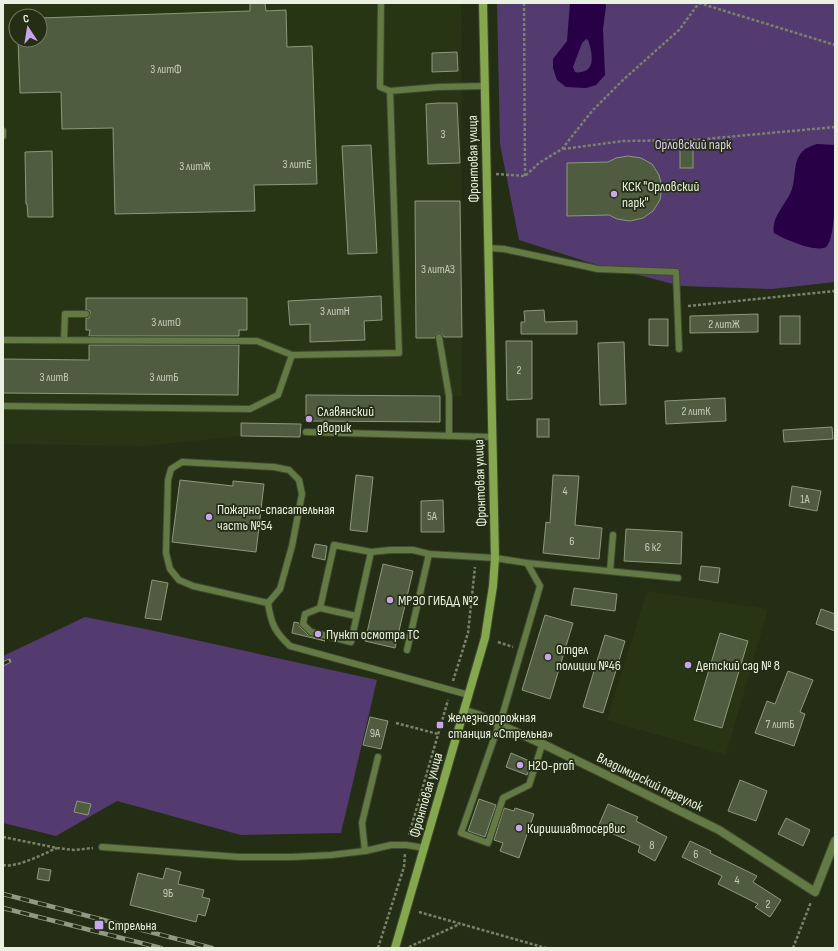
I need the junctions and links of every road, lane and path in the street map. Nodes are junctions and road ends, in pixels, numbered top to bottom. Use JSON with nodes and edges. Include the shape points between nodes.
{"nodes":[{"id":1,"x":381,"y":3,"type":"edge"},
{"id":2,"x":483,"y":3,"type":"edge"},
{"id":3,"x":524,"y":3,"type":"edge"},
{"id":4,"x":699,"y":3,"type":"edge"},
{"id":5,"x":835,"y":44,"type":"edge"},
{"id":6,"x":485,"y":86,"type":"junction"},
{"id":7,"x":390,"y":92,"type":"junction"},
{"id":8,"x":835,"y":127,"type":"edge"},
{"id":9,"x":3,"y":131,"type":"edge"},
{"id":10,"x":3,"y":136,"type":"edge"},
{"id":11,"x":562,"y":149,"type":"junction"},
{"id":12,"x":486,"y":174,"type":"junction"},
{"id":13,"x":525,"y":176,"type":"junction"},
{"id":14,"x":488,"y":248,"type":"junction"},
{"id":15,"x":835,"y":291,"type":"edge"},
{"id":16,"x":677,"y":307,"type":"junction"},
{"id":17,"x":86,"y":314,"type":"dead end"},
{"id":18,"x":439,"y":338,"type":"dead end"},
{"id":19,"x":3,"y":340,"type":"edge"},
{"id":20,"x":64,"y":340,"type":"junction"},
{"id":21,"x":679,"y":349,"type":"dead end"},
{"id":22,"x":292,"y":355,"type":"junction"},
{"id":23,"x":3,"y":406,"type":"edge"},
{"id":24,"x":306,"y":432,"type":"dead end"},
{"id":25,"x":449,"y":436,"type":"junction"},
{"id":26,"x":492,"y":437,"type":"junction"},
{"id":27,"x":613,"y":535,"type":"dead end"},
{"id":28,"x":370,"y":552,"type":"junction"},
{"id":29,"x":429,"y":554,"type":"junction"},
{"id":30,"x":476,"y":556,"type":"junction"},
{"id":31,"x":495,"y":558,"type":"junction"},
{"id":32,"x":526,"y":563,"type":"junction"},
{"id":33,"x":610,"y":571,"type":"junction"},
{"id":34,"x":678,"y":578,"type":"dead end"},
{"id":35,"x":268,"y":603,"type":"junction"},
{"id":36,"x":320,"y":608,"type":"junction"},
{"id":37,"x":356,"y":616,"type":"junction"},
{"id":38,"x":407,"y":650,"type":"dead end"},
{"id":39,"x":451,"y":690,"type":"junction"},
{"id":40,"x":469,"y":695,"type":"junction"},
{"id":41,"x":465,"y":711,"type":"junction"},
{"id":42,"x":396,"y":723,"type":"dead end"},
{"id":43,"x":498,"y":724,"type":"junction"},
{"id":44,"x":438,"y":734,"type":"junction"},
{"id":45,"x":542,"y":745,"type":"junction"},
{"id":46,"x":378,"y":757,"type":"dead end"},
{"id":47,"x":3,"y":837,"type":"edge"},
{"id":48,"x":835,"y":841,"type":"edge"},
{"id":49,"x":406,"y":845,"type":"junction"},
{"id":50,"x":102,"y":847,"type":"joint"},
{"id":51,"x":57,"y":848,"type":"junction"},
{"id":52,"x":424,"y":848,"type":"junction"},
{"id":53,"x":365,"y":851,"type":"junction"},
{"id":54,"x":3,"y":865,"type":"edge"},
{"id":55,"x":815,"y":892,"type":"junction"},
{"id":56,"x":419,"y":912,"type":"dead end"},
{"id":57,"x":460,"y":924,"type":"junction"},
{"id":58,"x":409,"y":946,"type":"dead end"},
{"id":59,"x":378,"y":948,"type":"edge"},
{"id":60,"x":395,"y":948,"type":"edge"},
{"id":61,"x":546,"y":948,"type":"edge"},
{"id":62,"x":793,"y":948,"type":"edge"}],
"edges":[{"from":1,"to":7,"type":"lane","via":[[380,87]]},
{"from":2,"to":6,"type":"main road","name":"Фронтовая улица"},
{"from":3,"to":13,"type":"path"},
{"from":4,"to":5,"type":"path"},
{"from":4,"to":11,"type":"path","via":[[679,30],[592,111]]},
{"from":6,"to":7,"type":"lane"},
{"from":6,"to":12,"type":"main road","name":"Фронтовая улица"},
{"from":7,"to":22,"type":"lane","via":[[399,353]]},
{"from":8,"to":11,"type":"path","via":[[694,140],[623,141]]},
{"from":9,"to":10,"type":"lane"},
{"from":11,"to":13,"type":"path","via":[[539,163]]},
{"from":12,"to":13,"type":"path"},
{"from":12,"to":14,"type":"main road","name":"Фронтовая улица"},
{"from":14,"to":16,"type":"lane","via":[[504,249],[598,269],[676,272]]},
{"from":14,"to":26,"type":"main road","name":"Фронтовая улица"},
{"from":15,"to":16,"type":"path"},
{"from":16,"to":21,"type":"lane"},
{"from":17,"to":20,"type":"lane","via":[[66,314]]},
{"from":18,"to":25,"type":"lane","via":[[449,396]]},
{"from":19,"to":20,"type":"lane"},
{"from":20,"to":22,"type":"lane","via":[[257,341]]},
{"from":22,"to":23,"type":"lane","via":[[278,395],[250,409]]},
{"from":24,"to":25,"type":"lane"},
{"from":25,"to":26,"type":"lane"},
{"from":26,"to":31,"type":"main road","name":"Фронтовая улица"},
{"from":27,"to":33,"type":"lane"},
{"from":28,"to":29,"type":"lane","via":[[413,550]]},
{"from":28,"to":36,"type":"lane","via":[[334,545]]},
{"from":28,"to":37,"type":"lane"},
{"from":29,"to":30,"type":"lane"},
{"from":29,"to":38,"type":"lane"},
{"from":30,"to":31,"type":"lane"},
{"from":30,"to":39,"type":"path","via":[[468,633]]},
{"from":31,"to":32,"type":"lane"},
{"from":31,"to":40,"type":"main road","name":"Фронтовая улица","via":[[494,586],[485,638]]},
{"from":32,"to":33,"type":"lane"},
{"from":32,"to":43,"type":"lane","via":[[540,586]]},
{"from":33,"to":34,"type":"lane"},
{"from":35,"to":35,"type":"lane","via":[[280,589],[292,546],[302,494],[299,480],[289,470],[274,467],[182,462],[171,469],[168,480],[166,554],[170,569],[179,580],[193,586]]},
{"from":35,"to":39,"type":"lane","via":[[271,621],[279,636],[290,646]]},
{"from":36,"to":37,"type":"lane"},
{"from":36,"to":37,"type":"lane","via":[[305,614],[303,624],[311,632],[351,642]]},
{"from":39,"to":40,"type":"lane"},
{"from":39,"to":44,"type":"path"},
{"from":40,"to":41,"type":"main road","name":"Фронтовая улица"},
{"from":41,"to":43,"type":"street","name":"Владимирский переулок"},
{"from":41,"to":52,"type":"main road","name":"Фронтовая улица"},
{"from":42,"to":44,"type":"path"},
{"from":43,"to":45,"type":"street","name":"Владимирский переулок"},
{"from":43,"to":45,"type":"lane","via":[[461,833],[488,843],[503,798],[530,785]]},
{"from":44,"to":49,"type":"path"},
{"from":45,"to":55,"type":"street","name":"Владимирский переулок","via":[[719,830]]},
{"from":46,"to":53,"type":"lane","via":[[362,823]]},
{"from":47,"to":51,"type":"path"},
{"from":48,"to":55,"type":"street"},
{"from":49,"to":52,"type":"lane"},
{"from":49,"to":53,"type":"lane","via":[[391,845]]},
{"from":49,"to":59,"type":"path","via":[[404,867]]},
{"from":50,"to":51,"type":"path","via":[[74,850]]},
{"from":50,"to":53,"type":"lane","via":[[239,857],[292,857]]},
{"from":51,"to":54,"type":"path","via":[[22,862]]},
{"from":52,"to":60,"type":"main road","name":"Фронтовая улица"},
{"from":55,"to":62,"type":"path"},
{"from":56,"to":57,"type":"path"},
{"from":57,"to":58,"type":"path"},
{"from":57,"to":61,"type":"path"}]}
